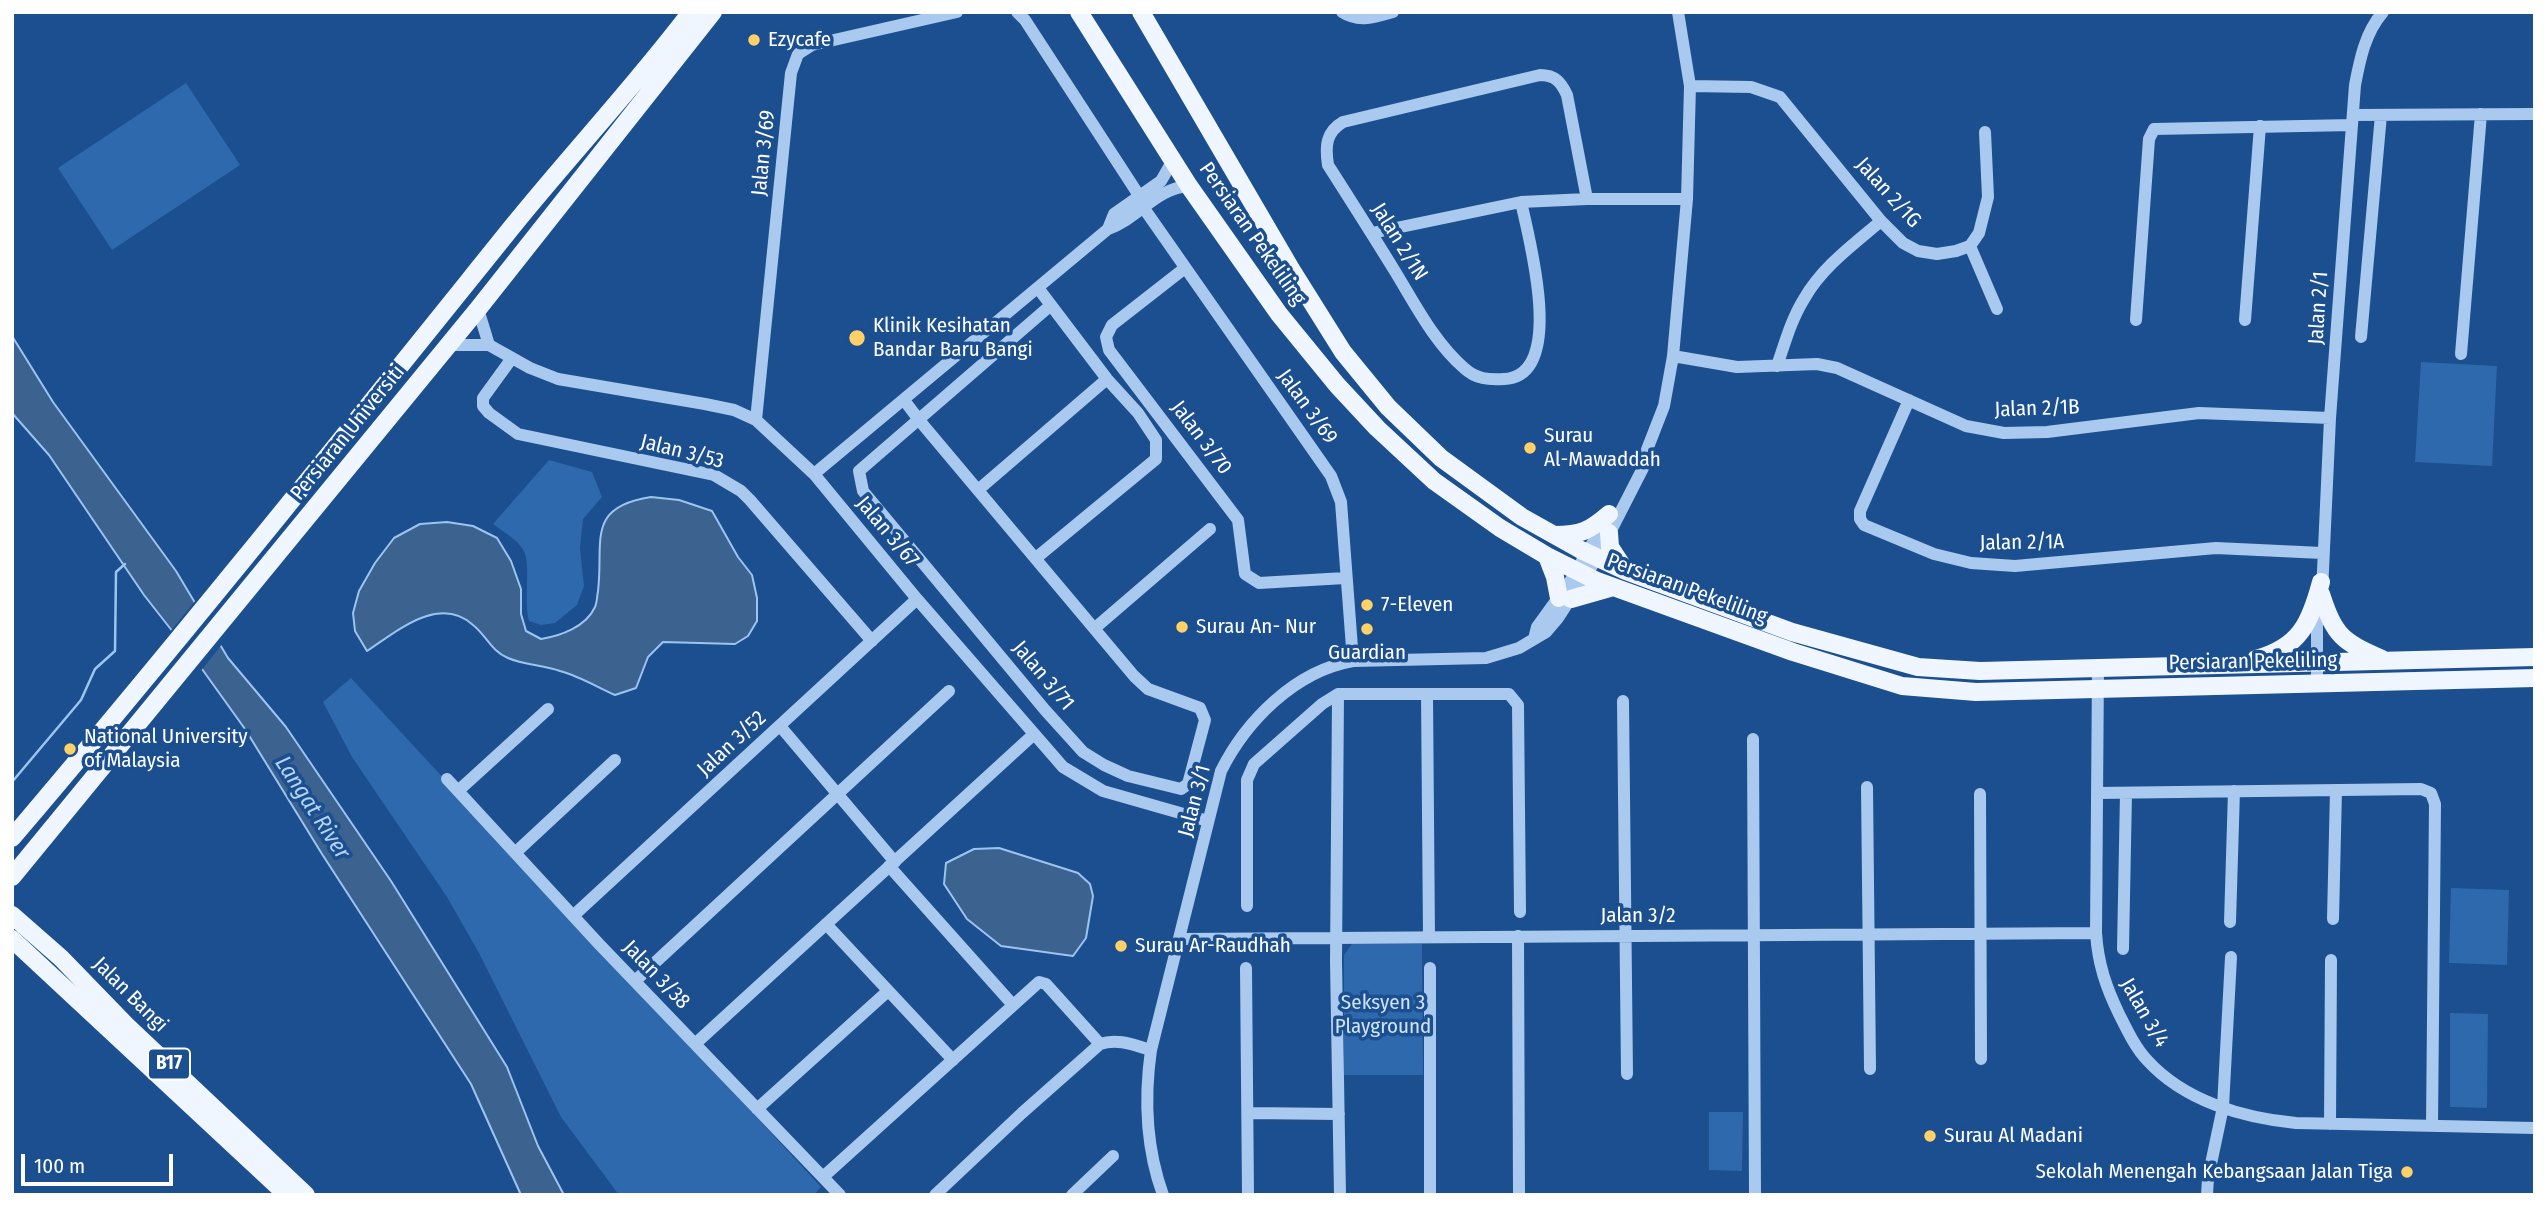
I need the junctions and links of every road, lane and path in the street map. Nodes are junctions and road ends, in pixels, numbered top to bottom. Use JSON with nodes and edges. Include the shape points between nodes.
{"nodes":[{"id":1,"x":691,"y":12,"type":"edge"},
{"id":2,"x":713,"y":12,"type":"edge"},
{"id":3,"x":957,"y":12,"type":"edge"},
{"id":4,"x":1017,"y":12,"type":"edge"},
{"id":5,"x":1079,"y":12,"type":"edge"},
{"id":6,"x":1141,"y":12,"type":"edge"},
{"id":7,"x":1342,"y":12,"type":"edge"},
{"id":8,"x":1393,"y":12,"type":"edge"},
{"id":9,"x":1678,"y":12,"type":"edge"},
{"id":10,"x":2383,"y":12,"type":"edge"},
{"id":11,"x":1690,"y":86,"type":"junction"},
{"id":12,"x":2481,"y":114,"type":"junction"},
{"id":13,"x":2535,"y":114,"type":"edge"},
{"id":14,"x":2381,"y":115,"type":"junction"},
{"id":15,"x":2353,"y":120,"type":"junction"},
{"id":16,"x":2260,"y":126,"type":"junction"},
{"id":17,"x":1984,"y":132,"type":"dead end"},
{"id":18,"x":1172,"y":160,"type":"junction"},
{"id":19,"x":1189,"y":186,"type":"junction"},
{"id":20,"x":1587,"y":199,"type":"junction"},
{"id":21,"x":1687,"y":199,"type":"junction"},
{"id":22,"x":1142,"y":202,"type":"junction"},
{"id":23,"x":1521,"y":202,"type":"junction"},
{"id":24,"x":1881,"y":220,"type":"junction"},
{"id":25,"x":1372,"y":233,"type":"junction"},
{"id":26,"x":1970,"y":246,"type":"junction"},
{"id":27,"x":1185,"y":268,"type":"junction"},
{"id":28,"x":1038,"y":288,"type":"junction"},
{"id":29,"x":1051,"y":304,"type":"junction"},
{"id":30,"x":478,"y":310,"type":"junction"},
{"id":31,"x":1997,"y":310,"type":"dead end"},
{"id":32,"x":2136,"y":320,"type":"dead end"},
{"id":33,"x":2245,"y":320,"type":"dead end"},
{"id":34,"x":2361,"y":337,"type":"dead end"},
{"id":35,"x":449,"y":345,"type":"junction"},
{"id":36,"x":489,"y":345,"type":"junction"},
{"id":37,"x":2461,"y":354,"type":"dead end"},
{"id":38,"x":1673,"y":356,"type":"junction"},
{"id":39,"x":512,"y":358,"type":"junction"},
{"id":40,"x":1777,"y":366,"type":"junction"},
{"id":41,"x":1107,"y":379,"type":"junction"},
{"id":42,"x":904,"y":400,"type":"junction"},
{"id":43,"x":1909,"y":400,"type":"junction"},
{"id":44,"x":2330,"y":418,"type":"junction"},
{"id":45,"x":756,"y":420,"type":"junction"},
{"id":46,"x":919,"y":420,"type":"junction"},
{"id":47,"x":1643,"y":460,"type":"junction"},
{"id":48,"x":814,"y":474,"type":"junction"},
{"id":49,"x":978,"y":490,"type":"junction"},
{"id":50,"x":1609,"y":514,"type":"junction"},
{"id":51,"x":1210,"y":529,"type":"dead end"},
{"id":52,"x":1609,"y":533,"type":"junction"},
{"id":53,"x":1555,"y":535,"type":"junction"},
{"id":54,"x":2322,"y":553,"type":"junction"},
{"id":55,"x":1547,"y":556,"type":"junction"},
{"id":56,"x":1592,"y":556,"type":"junction"},
{"id":57,"x":1036,"y":558,"type":"junction"},
{"id":58,"x":1626,"y":571,"type":"junction"},
{"id":59,"x":1581,"y":574,"type":"junction"},
{"id":60,"x":1346,"y":578,"type":"junction"},
{"id":61,"x":1613,"y":587,"type":"junction"},
{"id":62,"x":2321,"y":588,"type":"junction"},
{"id":63,"x":917,"y":599,"type":"junction"},
{"id":64,"x":1565,"y":599,"type":"junction"},
{"id":65,"x":1096,"y":628,"type":"junction"},
{"id":66,"x":872,"y":641,"type":"junction"},
{"id":67,"x":2535,"y":657,"type":"edge"},
{"id":68,"x":2386,"y":661,"type":"junction"},
{"id":69,"x":1353,"y":662,"type":"junction"},
{"id":70,"x":2321,"y":662,"type":"junction"},
{"id":71,"x":2221,"y":666,"type":"junction"},
{"id":72,"x":2098,"y":668,"type":"junction"},
{"id":73,"x":2535,"y":678,"type":"edge"},
{"id":74,"x":2321,"y":684,"type":"junction"},
{"id":75,"x":2098,"y":688,"type":"junction"},
{"id":76,"x":949,"y":691,"type":"dead end"},
{"id":77,"x":1338,"y":694,"type":"junction"},
{"id":78,"x":1427,"y":694,"type":"junction"},
{"id":79,"x":1623,"y":701,"type":"dead end"},
{"id":80,"x":548,"y":709,"type":"dead end"},
{"id":81,"x":780,"y":726,"type":"junction"},
{"id":82,"x":1033,"y":735,"type":"junction"},
{"id":83,"x":1753,"y":739,"type":"dead end"},
{"id":84,"x":615,"y":760,"type":"dead end"},
{"id":85,"x":447,"y":779,"type":"dead end"},
{"id":86,"x":1867,"y":787,"type":"dead end"},
{"id":87,"x":2336,"y":790,"type":"junction"},
{"id":88,"x":2234,"y":791,"type":"junction"},
{"id":89,"x":458,"y":792,"type":"junction"},
{"id":90,"x":2097,"y":793,"type":"junction"},
{"id":91,"x":2126,"y":793,"type":"junction"},
{"id":92,"x":838,"y":794,"type":"junction"},
{"id":93,"x":1980,"y":794,"type":"dead end"},
{"id":94,"x":1208,"y":821,"type":"junction"},
{"id":95,"x":12,"y":838,"type":"edge"},
{"id":96,"x":515,"y":853,"type":"junction"},
{"id":97,"x":892,"y":864,"type":"junction"},
{"id":98,"x":18,"y":870,"type":"edge"},
{"id":99,"x":12,"y":887,"type":"edge"},
{"id":100,"x":1247,"y":906,"type":"dead end"},
{"id":101,"x":1520,"y":912,"type":"dead end"},
{"id":102,"x":13,"y":913,"type":"edge"},
{"id":103,"x":573,"y":916,"type":"junction"},
{"id":104,"x":2333,"y":919,"type":"dead end"},
{"id":105,"x":2230,"y":922,"type":"dead end"},
{"id":106,"x":826,"y":924,"type":"junction"},
{"id":107,"x":2096,"y":933,"type":"junction"},
{"id":108,"x":1869,"y":934,"type":"junction"},
{"id":109,"x":1980,"y":934,"type":"junction"},
{"id":110,"x":1754,"y":935,"type":"junction"},
{"id":111,"x":1518,"y":936,"type":"junction"},
{"id":112,"x":1626,"y":936,"type":"junction"},
{"id":113,"x":1336,"y":937,"type":"junction"},
{"id":114,"x":1429,"y":937,"type":"junction"},
{"id":115,"x":12,"y":939,"type":"edge"},
{"id":116,"x":1180,"y":939,"type":"junction"},
{"id":117,"x":2123,"y":949,"type":"dead end"},
{"id":118,"x":2231,"y":957,"type":"dead end"},
{"id":119,"x":2331,"y":960,"type":"dead end"},
{"id":120,"x":1246,"y":968,"type":"dead end"},
{"id":121,"x":1430,"y":968,"type":"dead end"},
{"id":122,"x":635,"y":981,"type":"junction"},
{"id":123,"x":888,"y":991,"type":"junction"},
{"id":124,"x":1013,"y":1005,"type":"junction"},
{"id":125,"x":695,"y":1044,"type":"junction"},
{"id":126,"x":1100,"y":1044,"type":"junction"},
{"id":127,"x":1152,"y":1049,"type":"junction"},
{"id":128,"x":1981,"y":1059,"type":"dead end"},
{"id":129,"x":953,"y":1060,"type":"junction"},
{"id":130,"x":1870,"y":1069,"type":"dead end"},
{"id":131,"x":1627,"y":1074,"type":"dead end"},
{"id":132,"x":2223,"y":1107,"type":"junction"},
{"id":133,"x":757,"y":1109,"type":"junction"},
{"id":134,"x":1248,"y":1114,"type":"junction"},
{"id":135,"x":1339,"y":1114,"type":"junction"},
{"id":136,"x":2330,"y":1124,"type":"junction"},
{"id":137,"x":2432,"y":1125,"type":"junction"},
{"id":138,"x":2535,"y":1128,"type":"edge"},
{"id":139,"x":1113,"y":1156,"type":"dead end"},
{"id":140,"x":823,"y":1177,"type":"junction"},
{"id":141,"x":287,"y":1195,"type":"edge"},
{"id":142,"x":306,"y":1195,"type":"edge"},
{"id":143,"x":839,"y":1195,"type":"edge"},
{"id":144,"x":935,"y":1195,"type":"edge"},
{"id":145,"x":1072,"y":1195,"type":"edge"},
{"id":146,"x":1163,"y":1195,"type":"edge"},
{"id":147,"x":1248,"y":1195,"type":"edge"},
{"id":148,"x":1340,"y":1195,"type":"edge"},
{"id":149,"x":1430,"y":1195,"type":"edge"},
{"id":150,"x":1520,"y":1195,"type":"edge"},
{"id":151,"x":1755,"y":1195,"type":"edge"},
{"id":152,"x":2207,"y":1195,"type":"edge"}],
"edges":[{"from":1,"to":95,"type":"main road","name":"Persiaran Universiti"},
{"from":2,"to":30,"type":"main road","name":"Persiaran Universiti"},
{"from":3,"to":45,"type":"street","name":"Jalan 3/69","via":[[812,45],[799,54],[791,72]]},
{"from":4,"to":22,"type":"street","name":"Jalan 3/69"},
{"from":5,"to":18,"type":"main road","name":"Persiaran Pekeliling"},
{"from":6,"to":53,"type":"main road","name":"Persiaran Pekeliling","via":[[1291,269],[1365,380],[1429,448],[1522,517]]},
{"from":7,"to":8,"type":"street","via":[[1366,19]]},
{"from":9,"to":11,"type":"street"},
{"from":10,"to":15,"type":"street","name":"Jalan 2/1","via":[[2360,59]]},
{"from":11,"to":21,"type":"street"},
{"from":11,"to":24,"type":"street","name":"Jalan 2/1G","via":[[1751,87],[1780,97]]},
{"from":12,"to":13,"type":"street"},
{"from":12,"to":14,"type":"street"},
{"from":12,"to":37,"type":"street"},
{"from":14,"to":15,"type":"street"},
{"from":14,"to":34,"type":"street"},
{"from":15,"to":16,"type":"street"},
{"from":15,"to":44,"type":"street","name":"Jalan 2/1"},
{"from":16,"to":32,"type":"street","via":[[2154,129],[2148,139]]},
{"from":16,"to":33,"type":"street"},
{"from":17,"to":26,"type":"street","via":[[1988,197],[1979,233]]},
{"from":18,"to":19,"type":"main road","name":"Persiaran Pekeliling"},
{"from":18,"to":22,"type":"street"},
{"from":19,"to":22,"type":"street","via":[[1169,189]]},
{"from":19,"to":55,"type":"main road","name":"Persiaran Pekeliling","via":[[1279,314],[1377,428],[1434,481]]},
{"from":20,"to":21,"type":"street"},
{"from":20,"to":23,"type":"street"},
{"from":20,"to":25,"type":"street","name":"Jalan 2/1N","via":[[1567,95],[1556,79],[1540,75],[1334,127],[1326,143],[1328,165]]},
{"from":21,"to":38,"type":"street"},
{"from":22,"to":27,"type":"street","name":"Jalan 3/69"},
{"from":22,"to":28,"type":"street","via":[[1122,224],[1108,229]]},
{"from":23,"to":25,"type":"street"},
{"from":23,"to":25,"type":"street","name":"Jalan 2/1N","via":[[1541,308],[1540,338],[1532,361],[1512,379],[1487,380],[1473,375],[1453,357],[1429,327]]},
{"from":24,"to":26,"type":"street","name":"Jalan 2/1G","via":[[1903,243],[1918,251],[1937,254]]},
{"from":24,"to":40,"type":"street","via":[[1804,298]]},
{"from":26,"to":31,"type":"street"},
{"from":27,"to":60,"type":"street","name":"Jalan 3/69","via":[[1331,476],[1341,502]]},
{"from":27,"to":60,"type":"street","name":"Jalan 3/70","via":[[1112,325],[1106,337],[1110,351],[1238,520],[1245,573],[1259,583]]},
{"from":28,"to":29,"type":"street"},
{"from":28,"to":42,"type":"street"},
{"from":29,"to":41,"type":"street"},
{"from":29,"to":46,"type":"street"},
{"from":30,"to":35,"type":"main road","name":"Persiaran Universiti"},
{"from":30,"to":36,"type":"street"},
{"from":35,"to":36,"type":"street"},
{"from":35,"to":98,"type":"main road","name":"Persiaran Universiti"},
{"from":36,"to":39,"type":"street","name":"Jalan 3/67"},
{"from":38,"to":40,"type":"street","name":"Jalan 2/1B","via":[[1737,367]]},
{"from":38,"to":47,"type":"street","via":[[1664,406]]},
{"from":39,"to":45,"type":"street","name":"Jalan 3/67","via":[[558,379],[734,410]]},
{"from":39,"to":66,"type":"street","name":"Jalan 3/53","via":[[482,398],[489,413],[518,434],[713,475],[732,485]]},
{"from":40,"to":43,"type":"street","name":"Jalan 2/1B","via":[[1837,368]]},
{"from":41,"to":49,"type":"street"},
{"from":41,"to":57,"type":"street","via":[[1156,440],[1156,459]]},
{"from":42,"to":46,"type":"street"},
{"from":42,"to":48,"type":"street"},
{"from":43,"to":44,"type":"street","name":"Jalan 2/1B","via":[[1966,426],[2004,433],[2189,414]]},
{"from":43,"to":54,"type":"street","name":"Jalan 2/1A","via":[[1860,519],[1864,525],[1934,554],[2015,566],[2216,548]]},
{"from":44,"to":54,"type":"street","name":"Jalan 2/1"},
{"from":45,"to":48,"type":"street","name":"Jalan 3/67"},
{"from":46,"to":49,"type":"street"},
{"from":46,"to":65,"type":"street","name":"Jalan 3/71","via":[[859,471],[863,491],[1083,752],[1128,776],[1185,788],[1205,720],[1200,708],[1148,689]]},
{"from":47,"to":50,"type":"street"},
{"from":47,"to":52,"type":"street"},
{"from":48,"to":63,"type":"street","name":"Jalan 3/67"},
{"from":49,"to":57,"type":"street"},
{"from":50,"to":53,"type":"main road","via":[[1577,535]]},
{"from":50,"to":56,"type":"street"},
{"from":51,"to":65,"type":"street"},
{"from":52,"to":56,"type":"street"},
{"from":52,"to":58,"type":"main road","via":[[1611,547]]},
{"from":53,"to":56,"type":"main road","name":"Persiaran Pekeliling"},
{"from":54,"to":62,"type":"street","name":"Jalan 2/1"},
{"from":55,"to":59,"type":"main road","name":"Persiaran Pekeliling"},
{"from":55,"to":64,"type":"main road"},
{"from":56,"to":58,"type":"main road","name":"Persiaran Pekeliling"},
{"from":56,"to":59,"type":"street","name":"Jalan 3/1"},
{"from":57,"to":65,"type":"street"},
{"from":58,"to":72,"type":"main road","name":"Persiaran Pekeliling","via":[[1791,632],[1918,667],[1980,671]]},
{"from":59,"to":61,"type":"main road","name":"Persiaran Pekeliling"},
{"from":59,"to":64,"type":"street","name":"Jalan 3/1"},
{"from":60,"to":69,"type":"street","name":"Jalan 3/69"},
{"from":61,"to":64,"type":"main road"},
{"from":61,"to":75,"type":"main road","name":"Persiaran Pekeliling","via":[[1902,686],[1976,692]]},
{"from":62,"to":68,"type":"main road","via":[[2331,624],[2342,637]]},
{"from":62,"to":70,"type":"street","name":"Jalan 2/1","via":[[2317,625]]},
{"from":62,"to":71,"type":"main road","via":[[2303,632],[2285,648],[2260,659]]},
{"from":63,"to":66,"type":"street","name":"Jalan 3/52"},
{"from":63,"to":82,"type":"street","name":"Jalan 3/67"},
{"from":64,"to":69,"type":"street","name":"Jalan 3/1","via":[[1537,627],[1534,639],[1511,651],[1486,658]]},
{"from":66,"to":81,"type":"street","name":"Jalan 3/52"},
{"from":67,"to":68,"type":"main road","name":"Persiaran Pekeliling"},
{"from":68,"to":70,"type":"main road","name":"Persiaran Pekeliling"},
{"from":69,"to":94,"type":"street","name":"Jalan 3/1","via":[[1321,670],[1281,697],[1241,735],[1221,771]]},
{"from":70,"to":71,"type":"main road","name":"Persiaran Pekeliling"},
{"from":70,"to":74,"type":"street","name":"Jalan 2/1"},
{"from":71,"to":72,"type":"main road","name":"Persiaran Pekeliling"},
{"from":72,"to":75,"type":"street","name":"Jalan 3/4"},
{"from":73,"to":74,"type":"main road","name":"Persiaran Pekeliling"},
{"from":74,"to":75,"type":"main road","name":"Persiaran Pekeliling"},
{"from":75,"to":90,"type":"street","name":"Jalan 3/4"},
{"from":76,"to":92,"type":"street"},
{"from":77,"to":78,"type":"street"},
{"from":77,"to":100,"type":"street","via":[[1254,764],[1247,779]]},
{"from":77,"to":113,"type":"street"},
{"from":78,"to":101,"type":"street","via":[[1509,694],[1518,705]]},
{"from":78,"to":114,"type":"street"},
{"from":79,"to":112,"type":"street"},
{"from":80,"to":89,"type":"street"},
{"from":81,"to":92,"type":"street"},
{"from":81,"to":103,"type":"street","name":"Jalan 3/52"},
{"from":82,"to":94,"type":"street","name":"Jalan 3/67","via":[[1063,767],[1103,791]]},
{"from":82,"to":97,"type":"street"},
{"from":83,"to":110,"type":"street"},
{"from":84,"to":96,"type":"street"},
{"from":85,"to":89,"type":"street","name":"Jalan 3/38"},
{"from":86,"to":108,"type":"street"},
{"from":87,"to":88,"type":"street"},
{"from":87,"to":104,"type":"street"},
{"from":87,"to":137,"type":"street","via":[[2421,789],[2431,793],[2435,804]]},
{"from":88,"to":91,"type":"street"},
{"from":88,"to":105,"type":"street"},
{"from":89,"to":96,"type":"street","name":"Jalan 3/38"},
{"from":90,"to":91,"type":"street"},
{"from":90,"to":107,"type":"street","name":"Jalan 3/4"},
{"from":91,"to":117,"type":"street"},
{"from":92,"to":97,"type":"street"},
{"from":92,"to":122,"type":"street"},
{"from":93,"to":109,"type":"street"},
{"from":94,"to":116,"type":"street","name":"Jalan 3/1"},
{"from":96,"to":103,"type":"street","name":"Jalan 3/38"},
{"from":97,"to":106,"type":"street"},
{"from":97,"to":124,"type":"street"},
{"from":98,"to":99,"type":"main road","name":"Persiaran Universiti"},
{"from":102,"to":142,"type":"main road","name":"Jalan Bangi","number":"B17"},
{"from":103,"to":122,"type":"street","name":"Jalan 3/38"},
{"from":106,"to":123,"type":"street"},
{"from":106,"to":125,"type":"street"},
{"from":107,"to":109,"type":"street","name":"Jalan 3/2"},
{"from":107,"to":132,"type":"street","name":"Jalan 3/4","via":[[2102,977],[2133,1042],[2177,1085]]},
{"from":108,"to":109,"type":"street","name":"Jalan 3/2"},
{"from":108,"to":110,"type":"street","name":"Jalan 3/2"},
{"from":108,"to":130,"type":"street"},
{"from":109,"to":128,"type":"street"},
{"from":110,"to":112,"type":"street","name":"Jalan 3/2"},
{"from":110,"to":151,"type":"street"},
{"from":111,"to":112,"type":"street","name":"Jalan 3/2"},
{"from":111,"to":114,"type":"street","name":"Jalan 3/2"},
{"from":111,"to":150,"type":"street"},
{"from":112,"to":131,"type":"street"},
{"from":113,"to":114,"type":"street","name":"Jalan 3/2"},
{"from":113,"to":116,"type":"street","name":"Jalan 3/2"},
{"from":113,"to":135,"type":"street"},
{"from":115,"to":141,"type":"main road","name":"Jalan Bangi","number":"B17"},
{"from":116,"to":127,"type":"street","name":"Jalan 3/1"},
{"from":118,"to":132,"type":"street"},
{"from":119,"to":136,"type":"street"},
{"from":120,"to":134,"type":"street"},
{"from":121,"to":149,"type":"street"},
{"from":122,"to":125,"type":"street","name":"Jalan 3/38"},
{"from":123,"to":129,"type":"street"},
{"from":123,"to":133,"type":"street"},
{"from":124,"to":126,"type":"street","via":[[1039,982],[1046,984]]},
{"from":124,"to":129,"type":"street"},
{"from":125,"to":133,"type":"street","name":"Jalan 3/38"},
{"from":126,"to":127,"type":"street","via":[[1118,1041]]},
{"from":126,"to":144,"type":"street"},
{"from":127,"to":146,"type":"street","name":"Jalan 3/1","via":[[1147,1123]]},
{"from":129,"to":140,"type":"street"},
{"from":132,"to":136,"type":"street","name":"Jalan 3/4","via":[[2266,1121]]},
{"from":132,"to":152,"type":"street"},
{"from":133,"to":140,"type":"street","name":"Jalan 3/38"},
{"from":134,"to":135,"type":"street"},
{"from":134,"to":147,"type":"street"},
{"from":135,"to":148,"type":"street"},
{"from":136,"to":137,"type":"street","name":"Jalan 3/4"},
{"from":137,"to":138,"type":"street","name":"Jalan 3/4"},
{"from":139,"to":145,"type":"street"},
{"from":140,"to":143,"type":"street","name":"Jalan 3/38"}]}
